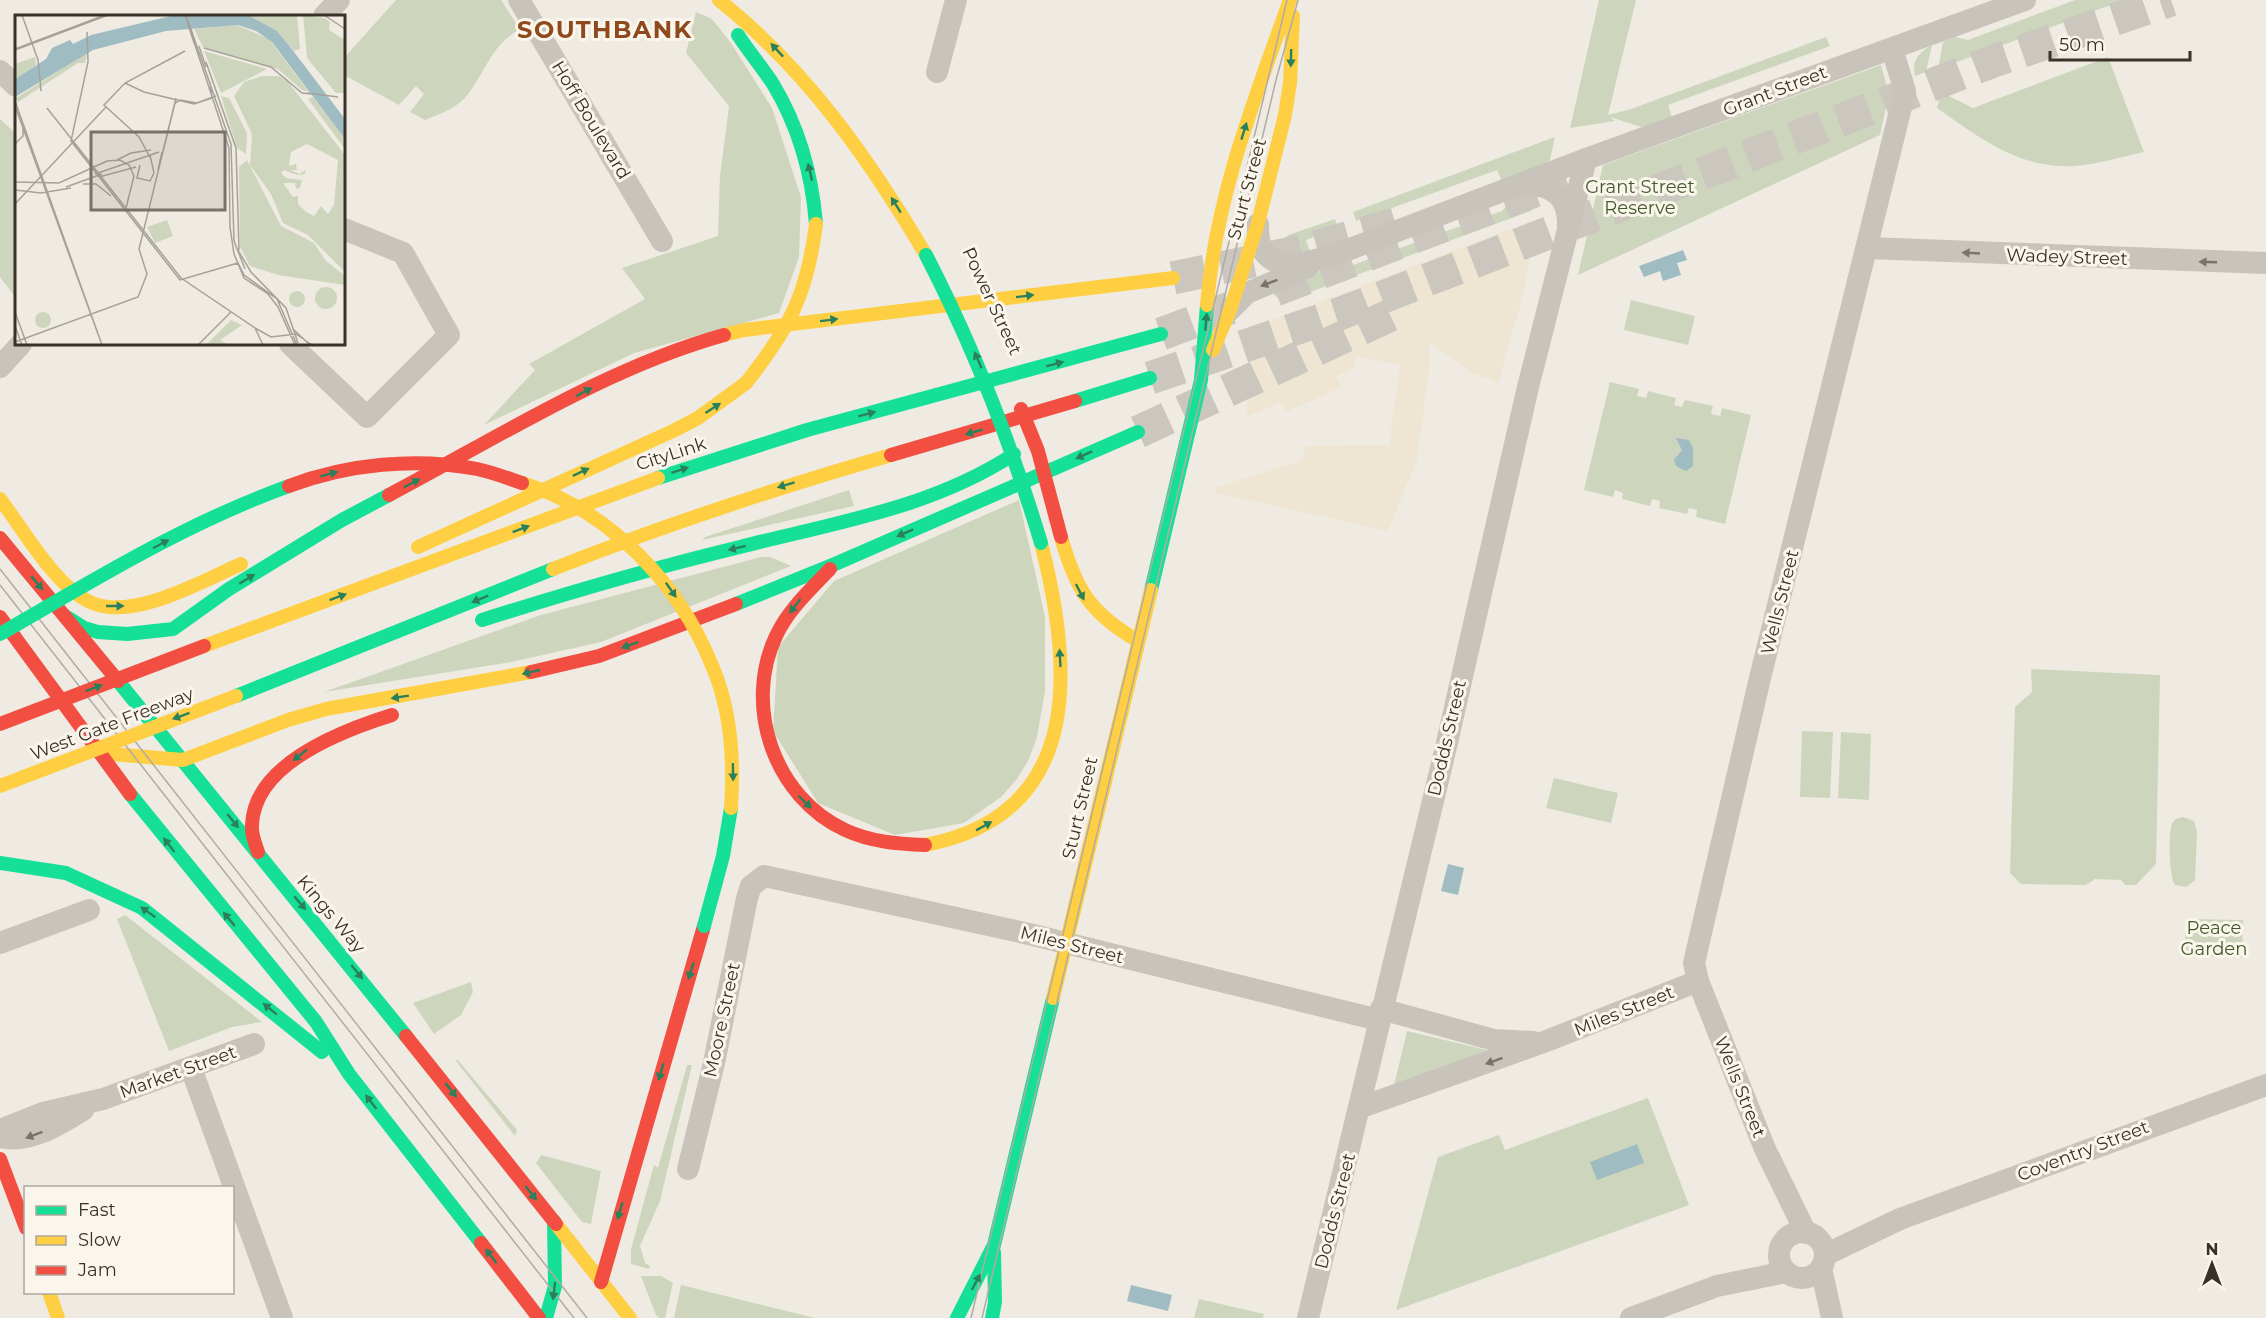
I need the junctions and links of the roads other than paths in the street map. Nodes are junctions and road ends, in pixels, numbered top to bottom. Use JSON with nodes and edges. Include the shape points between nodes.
{"nodes":[{"id":1,"x":339,"y":0,"type":"edge"},
{"id":2,"x":519,"y":0,"type":"edge"},
{"id":3,"x":719,"y":0,"type":"edge"},
{"id":4,"x":956,"y":0,"type":"edge"},
{"id":5,"x":1290,"y":0,"type":"edge"},
{"id":6,"x":1295,"y":0,"type":"edge"},
{"id":7,"x":2025,"y":0,"type":"edge"},
{"id":8,"x":325,"y":15,"type":"edge"},
{"id":9,"x":1892,"y":49,"type":"junction"},
{"id":10,"x":0,"y":70,"type":"edge"},
{"id":11,"x":937,"y":72,"type":"dead end"},
{"id":12,"x":15,"y":85,"type":"edge"},
{"id":13,"x":1586,"y":159,"type":"junction"},
{"id":14,"x":1526,"y":184,"type":"junction"},
{"id":15,"x":1258,"y":223,"type":"junction"},
{"id":16,"x":345,"y":229,"type":"edge"},
{"id":17,"x":1567,"y":236,"type":"junction"},
{"id":18,"x":662,"y":241,"type":"dead end"},
{"id":19,"x":1868,"y":248,"type":"junction"},
{"id":20,"x":1342,"y":252,"type":"junction"},
{"id":21,"x":2266,"y":263,"type":"edge"},
{"id":22,"x":1173,"y":278,"type":"tunnel mouth"},
{"id":23,"x":968,"y":290,"type":"dead end"},
{"id":24,"x":1230,"y":310,"type":"junction"},
{"id":25,"x":982,"y":316,"type":"dead end"},
{"id":26,"x":1161,"y":334,"type":"tunnel mouth"},
{"id":27,"x":20,"y":345,"type":"edge"},
{"id":28,"x":291,"y":345,"type":"edge"},
{"id":29,"x":1001,"y":360,"type":"dead end"},
{"id":30,"x":0,"y":367,"type":"edge"},
{"id":31,"x":1150,"y":378,"type":"tunnel mouth"},
{"id":32,"x":1201,"y":380,"type":"junction"},
{"id":33,"x":1017,"y":399,"type":"junction"},
{"id":34,"x":1138,"y":432,"type":"tunnel mouth"},
{"id":35,"x":1014,"y":454,"type":"junction"},
{"id":36,"x":0,"y":499,"type":"edge"},
{"id":37,"x":342,"y":520,"type":"junction"},
{"id":38,"x":0,"y":537,"type":"edge"},
{"id":39,"x":405,"y":553,"type":"dead end"},
{"id":40,"x":836,"y":564,"type":"junction"},
{"id":41,"x":363,"y":572,"type":"dead end"},
{"id":42,"x":199,"y":612,"type":"junction"},
{"id":43,"x":65,"y":616,"type":"junction"},
{"id":44,"x":0,"y":617,"type":"edge"},
{"id":45,"x":467,"y":625,"type":"dead end"},
{"id":46,"x":0,"y":636,"type":"edge"},
{"id":47,"x":1138,"y":641,"type":"junction"},
{"id":48,"x":204,"y":646,"type":"junction"},
{"id":49,"x":392,"y":649,"type":"dead end"},
{"id":50,"x":37,"y":669,"type":"junction"},
{"id":51,"x":499,"y":679,"type":"junction"},
{"id":52,"x":236,"y":696,"type":"junction"},
{"id":53,"x":135,"y":700,"type":"junction"},
{"id":54,"x":0,"y":724,"type":"edge"},
{"id":55,"x":99,"y":753,"type":"junction"},
{"id":56,"x":183,"y":760,"type":"junction"},
{"id":57,"x":0,"y":786,"type":"edge"},
{"id":58,"x":258,"y":852,"type":"junction"},
{"id":59,"x":0,"y":862,"type":"edge"},
{"id":60,"x":764,"y":876,"type":"joint"},
{"id":61,"x":89,"y":910,"type":"dead end"},
{"id":62,"x":0,"y":944,"type":"edge"},
{"id":63,"x":1066,"y":944,"type":"junction"},
{"id":64,"x":1698,"y":981,"type":"junction"},
{"id":65,"x":1380,"y":1014,"type":"junction"},
{"id":66,"x":1549,"y":1040,"type":"junction"},
{"id":67,"x":254,"y":1044,"type":"dead end"},
{"id":68,"x":191,"y":1068,"type":"junction"},
{"id":69,"x":349,"y":1074,"type":"junction"},
{"id":70,"x":2266,"y":1085,"type":"edge"},
{"id":71,"x":103,"y":1099,"type":"junction"},
{"id":72,"x":1359,"y":1108,"type":"junction"},
{"id":73,"x":0,"y":1130,"type":"edge"},
{"id":74,"x":0,"y":1137,"type":"edge"},
{"id":75,"x":0,"y":1159,"type":"edge"},
{"id":76,"x":688,"y":1169,"type":"dead end"},
{"id":77,"x":234,"y":1186,"type":"edge"},
{"id":78,"x":234,"y":1186,"type":"edge"},
{"id":79,"x":554,"y":1221,"type":"junction"},
{"id":80,"x":24,"y":1223,"type":"edge"},
{"id":81,"x":994,"y":1245,"type":"junction"},
{"id":82,"x":1803,"y":1254,"type":"junction"},
{"id":83,"x":601,"y":1282,"type":"junction"},
{"id":84,"x":526,"y":1313,"type":"edge"},
{"id":85,"x":282,"y":1318,"type":"edge"},
{"id":86,"x":546,"y":1318,"type":"edge"},
{"id":87,"x":630,"y":1318,"type":"edge"},
{"id":88,"x":957,"y":1318,"type":"edge"},
{"id":89,"x":992,"y":1318,"type":"edge"},
{"id":90,"x":1308,"y":1318,"type":"edge"},
{"id":91,"x":1630,"y":1318,"type":"edge"},
{"id":92,"x":1821,"y":1318,"type":"edge"},
{"id":93,"x":1832,"y":1318,"type":"edge"}],
"edges":[{"from":1,"to":8,"type":"street"},
{"from":2,"to":18,"type":"street","name":"Hoff Boulevard"},
{"from":35,"to":3,"type":"main road","name":"Power Street","one_way":true,"bridge":true,"via":[[981,366],[926,255],[858,148],[750,22]]},
{"from":39,"to":3,"type":"main road","one_way":true,"bridge":true,"via":[[698,418],[746,383],[782,339],[804,293],[812,258],[816,224],[812,181],[794,122],[781,96],[741,40]]},
{"from":4,"to":11,"type":"street"},
{"from":32,"to":5,"type":"main road","name":"Sturt Street","one_way":true,"via":[[1216,234],[1260,76]]},
{"from":6,"to":15,"type":"main road","name":"Sturt Street","one_way":true,"via":[[1287,102]]},
{"from":7,"to":9,"type":"street","name":"Grant Street"},
{"from":9,"to":13,"type":"street","name":"Grant Street"},
{"from":9,"to":19,"type":"street","name":"Wells Street","via":[[1905,91]]},
{"from":10,"to":12,"type":"street"},
{"from":13,"to":14,"type":"street","name":"Grant Street"},
{"from":13,"to":17,"type":"street","name":"Dodds Street"},
{"from":14,"to":17,"type":"street","via":[[1542,185],[1561,196],[1568,214]]},
{"from":14,"to":20,"type":"street","name":"Grant Street"},
{"from":15,"to":20,"type":"street","name":"Grant Street","via":[[1260,247],[1283,264],[1302,264]]},
{"from":15,"to":24,"type":"main road","name":"Sturt Street"},
{"from":16,"to":28,"type":"street","via":[[404,253],[449,335],[367,417]]},
{"from":17,"to":65,"type":"street","name":"Dodds Street"},
{"from":21,"to":19,"type":"street","name":"Wadey Street","one_way":true},
{"from":19,"to":64,"type":"street","name":"Wells Street","via":[[1760,678],[1696,953]]},
{"from":20,"to":24,"type":"street","name":"Grant Street","one_way":true,"via":[[1247,293]]},
{"from":37,"to":22,"type":"main road","one_way":true,"via":[[618,374],[708,339],[744,330]]},
{"from":23,"to":25,"type":"main road","name":"Power Street"},
{"from":24,"to":32,"type":"main road","name":"Sturt Street"},
{"from":48,"to":26,"type":"main road","name":"CityLink","one_way":true,"bridge":true,"via":[[624,488],[807,430]]},
{"from":27,"to":30,"type":"street"},
{"from":29,"to":33,"type":"main road","name":"Power Street"},
{"from":31,"to":52,"type":"main road","one_way":true,"via":[[761,493],[632,538]]},
{"from":32,"to":47,"type":"main road","name":"Sturt Street"},
{"from":33,"to":35,"type":"main road","bridge":true,"via":[[1024,439]]},
{"from":33,"to":47,"type":"main road","name":"Power Street","one_way":true,"bridge":true,"via":[[1038,451],[1072,575],[1087,604],[1105,621]]},
{"from":34,"to":40,"type":"main road","one_way":true},
{"from":40,"to":35,"type":"main road","name":"Power Street","one_way":true,"bridge":true,"via":[[795,606],[768,653],[762,703],[767,737],[792,789],[828,821],[885,845],[921,846],[961,837],[994,821],[1025,792],[1046,757],[1057,718],[1061,676],[1055,609],[1041,543]]},
{"from":35,"to":45,"type":"main road","one_way":true,"via":[[965,483],[915,503],[647,570]]},
{"from":36,"to":37,"type":"main road","one_way":true,"via":[[63,579],[91,603],[113,607],[155,600]]},
{"from":42,"to":37,"type":"main road","one_way":true,"via":[[229,589]]},
{"from":38,"to":43,"type":"main road","name":"Kings Way","one_way":true},
{"from":40,"to":51,"type":"main road","one_way":true,"via":[[634,644]]},
{"from":41,"to":48,"type":"main road"},
{"from":42,"to":43,"type":"main road","via":[[173,629],[127,634],[84,628]]},
{"from":42,"to":53,"type":"main road"},
{"from":43,"to":53,"type":"main road","name":"Kings Way"},
{"from":44,"to":50,"type":"main road"},
{"from":46,"to":50,"type":"main road"},
{"from":46,"to":83,"type":"main road","one_way":true,"bridge":true,"via":[[212,517],[273,491],[363,467],[426,462],[472,467],[527,482],[572,502],[626,541],[669,586],[702,641],[725,706],[733,770],[728,835]]},
{"from":47,"to":63,"type":"main road","name":"Sturt Street"},
{"from":54,"to":48,"type":"main road","one_way":true,"bridge":true},
{"from":49,"to":52,"type":"main road"},
{"from":50,"to":55,"type":"main road"},
{"from":51,"to":56,"type":"main road","one_way":true,"via":[[308,714]]},
{"from":51,"to":58,"type":"main road","one_way":true,"via":[[352,728],[307,749],[273,782],[256,807],[252,822]]},
{"from":52,"to":57,"type":"main road","name":"West Gate Freeway","one_way":true,"bridge":true},
{"from":53,"to":55,"type":"main road"},
{"from":53,"to":56,"type":"main road","name":"Kings Way"},
{"from":55,"to":56,"type":"main road"},
{"from":69,"to":55,"type":"main road","one_way":true,"via":[[316,1022],[206,891]]},
{"from":56,"to":58,"type":"main road","name":"Kings Way","one_way":true},
{"from":58,"to":79,"type":"main road","name":"Kings Way","one_way":true},
{"from":69,"to":59,"type":"main road","one_way":true,"via":[[142,908],[88,881],[42,867]]},
{"from":60,"to":63,"type":"street","name":"Miles Street"},
{"from":60,"to":76,"type":"street","name":"Moore Street","via":[[751,886],[747,898]]},
{"from":61,"to":62,"type":"street"},
{"from":63,"to":65,"type":"street","name":"Miles Street"},
{"from":63,"to":81,"type":"main road","name":"Sturt Street"},
{"from":64,"to":66,"type":"street","name":"Miles Street"},
{"from":64,"to":82,"type":"street","name":"Wells Street"},
{"from":65,"to":66,"type":"street","name":"Miles Street","via":[[1494,1040]]},
{"from":65,"to":72,"type":"street","name":"Dodds Street"},
{"from":66,"to":72,"type":"street","name":"Miles Street","one_way":true},
{"from":67,"to":68,"type":"street","name":"Market Street"},
{"from":68,"to":71,"type":"street","name":"Market Street"},
{"from":68,"to":78,"type":"street"},
{"from":84,"to":69,"type":"main road","one_way":true},
{"from":70,"to":82,"type":"street","name":"Coventry Street"},
{"from":71,"to":73,"type":"street","name":"Market Street","via":[[44,1113]]},
{"from":71,"to":74,"type":"street","name":"Market Street","one_way":true,"via":[[28,1137]]},
{"from":72,"to":90,"type":"street","name":"Dodds Street"},
{"from":75,"to":80,"type":"main road"},
{"from":77,"to":85,"type":"street"},
{"from":79,"to":83,"type":"main road","name":"Kings Way"},
{"from":79,"to":86,"type":"main road","one_way":true,"via":[[555,1286]]},
{"from":88,"to":81,"type":"main road","name":"Sturt Street","one_way":true},
{"from":81,"to":89,"type":"main road","name":"Sturt Street"},
{"from":82,"to":91,"type":"street","name":"Coventry Street"},
{"from":82,"to":92,"type":"street","name":"Wells Street"},
{"from":82,"to":93,"type":"street","name":"Wells Street"},
{"from":83,"to":87,"type":"main road","name":"Kings Way"}]}
